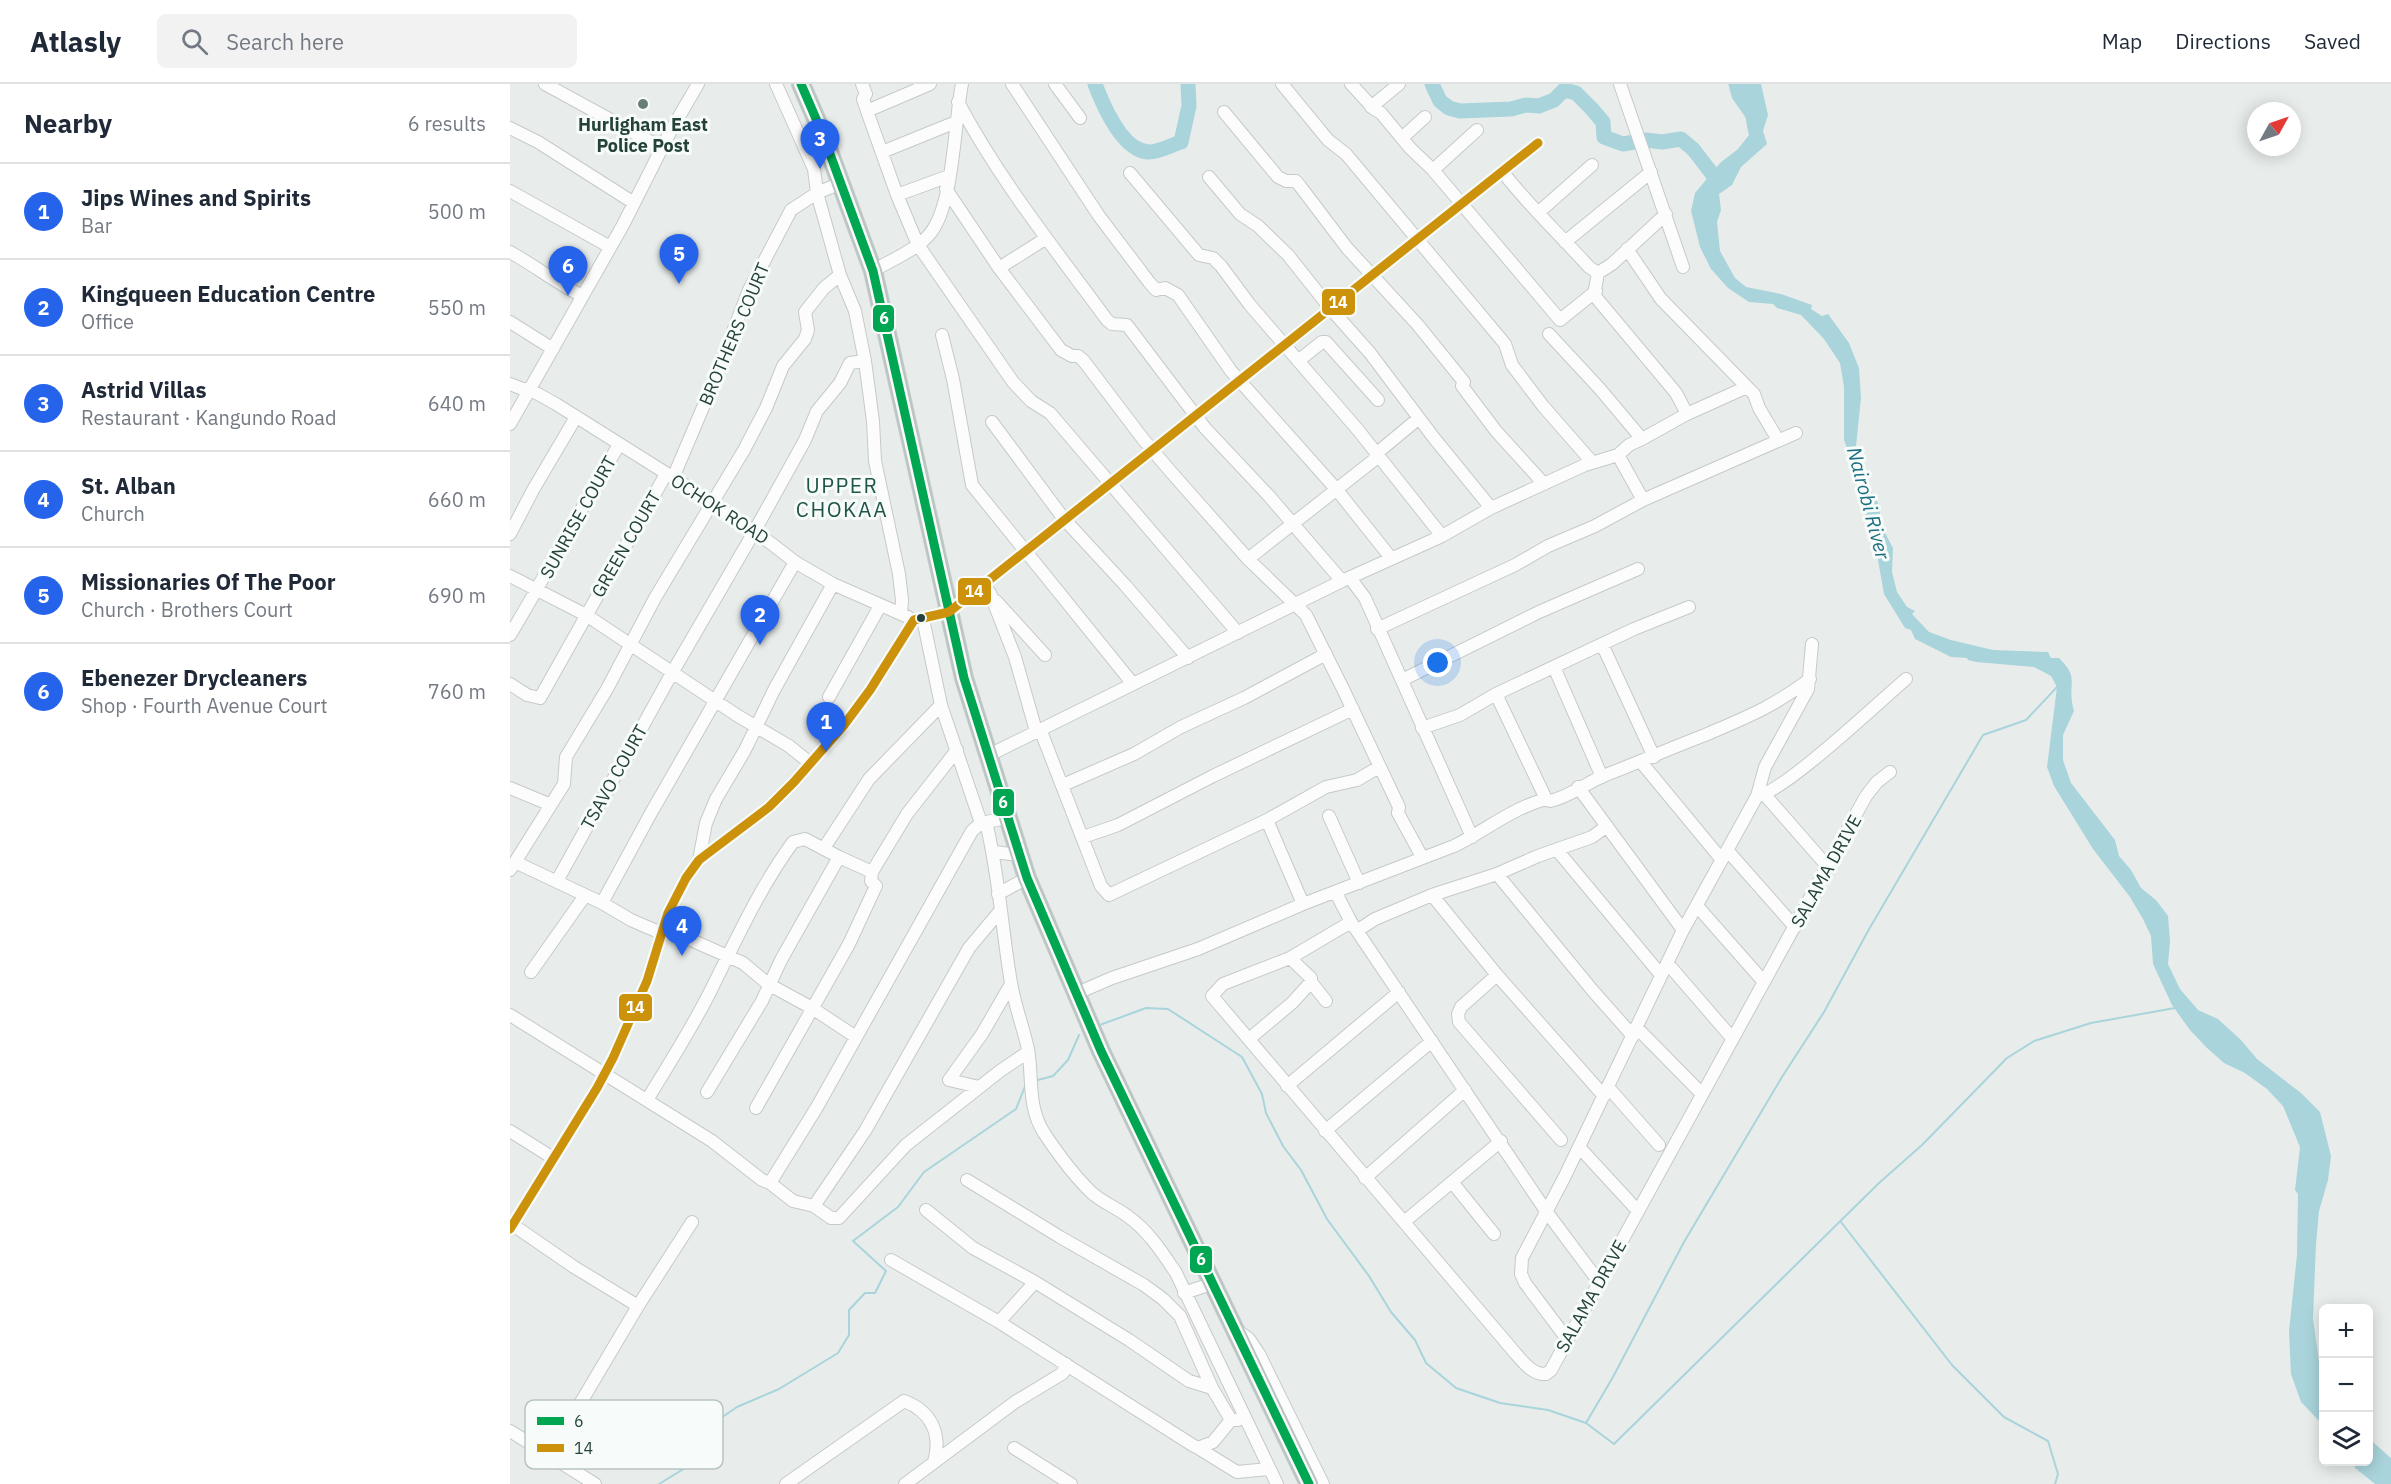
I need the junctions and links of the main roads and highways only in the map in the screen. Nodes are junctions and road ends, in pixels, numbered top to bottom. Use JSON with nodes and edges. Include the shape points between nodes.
{"nodes":[{"id":1,"x":801,"y":84,"type":"edge"},
{"id":2,"x":1309,"y":1484,"type":"edge"}],
"edges":[{"from":1,"to":2,"type":"highway","via":[[873,271],[964,678],[1027,878],[1075,994]]}]}
